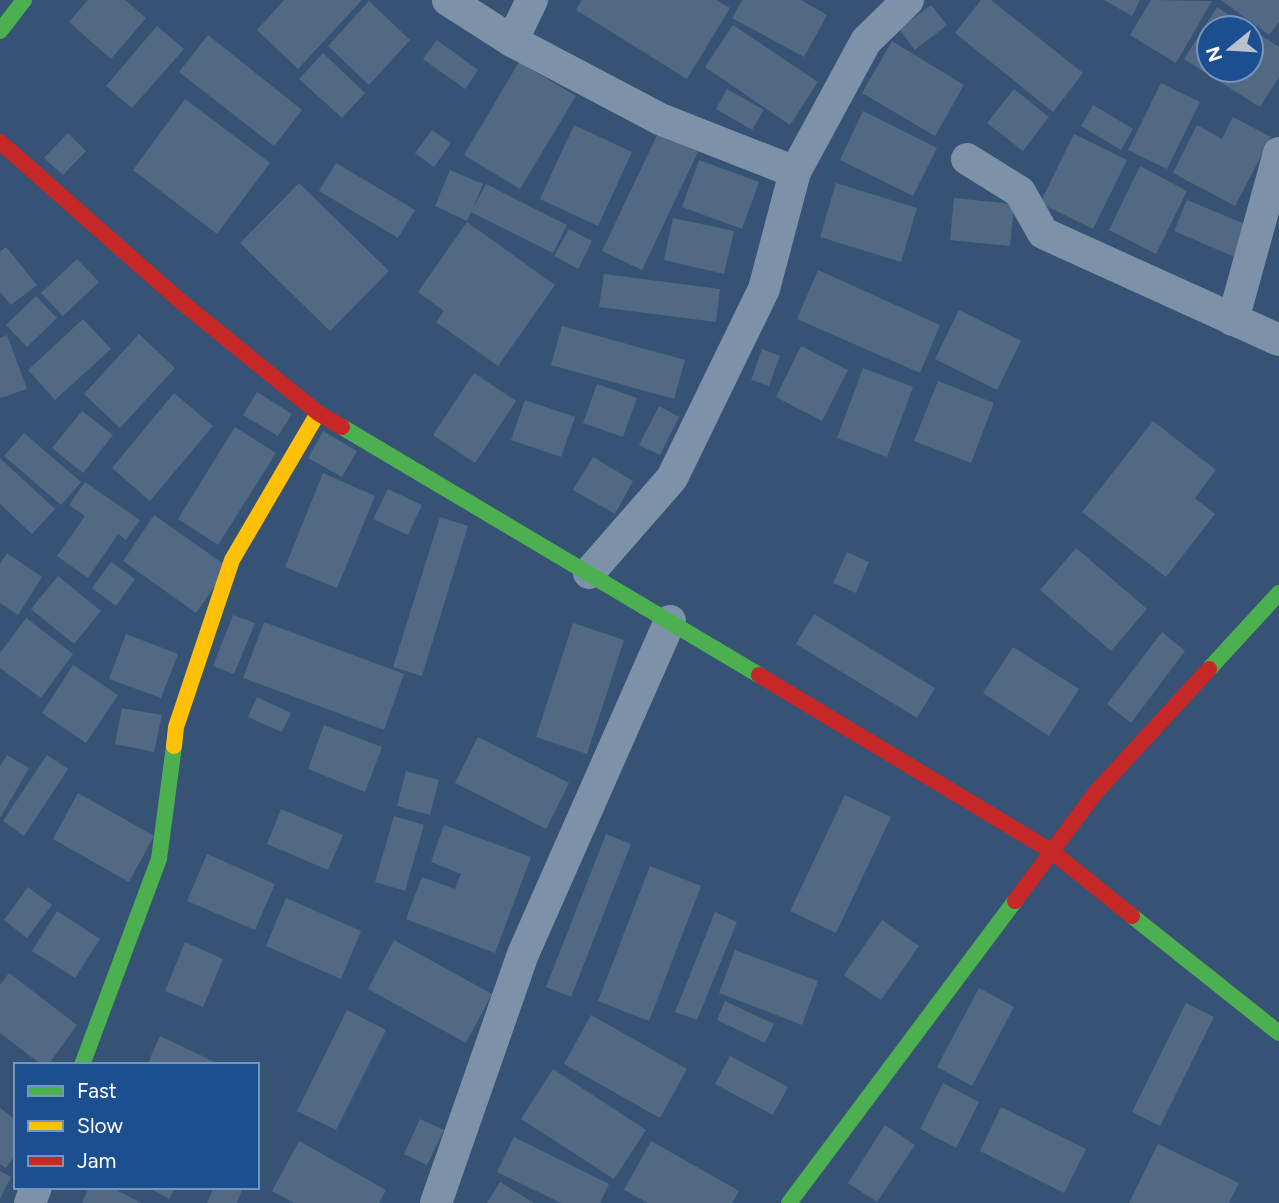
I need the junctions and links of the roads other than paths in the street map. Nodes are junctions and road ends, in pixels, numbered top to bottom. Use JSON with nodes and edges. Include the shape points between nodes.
{"nodes":[{"id":1,"x":24,"y":0,"type":"edge"},
{"id":2,"x":448,"y":0,"type":"edge"},
{"id":3,"x":532,"y":0,"type":"edge"},
{"id":4,"x":908,"y":0,"type":"edge"},
{"id":5,"x":0,"y":31,"type":"edge"},
{"id":6,"x":512,"y":41,"type":"junction"},
{"id":7,"x":0,"y":142,"type":"edge"},
{"id":8,"x":1279,"y":153,"type":"edge"},
{"id":9,"x":967,"y":159,"type":"dead end"},
{"id":10,"x":795,"y":172,"type":"junction"},
{"id":11,"x":1233,"y":320,"type":"junction"},
{"id":12,"x":1279,"y":340,"type":"edge"},
{"id":13,"x":318,"y":413,"type":"junction"},
{"id":14,"x":589,"y":573,"type":"junction"},
{"id":15,"x":1279,"y":593,"type":"edge"},
{"id":16,"x":670,"y":621,"type":"junction"},
{"id":17,"x":1051,"y":851,"type":"junction"},
{"id":18,"x":1279,"y":1033,"type":"edge"},
{"id":19,"x":83,"y":1063,"type":"edge"},
{"id":20,"x":436,"y":1203,"type":"edge"},
{"id":21,"x":789,"y":1203,"type":"edge"}],
"edges":[{"from":1,"to":5,"type":"street"},
{"from":2,"to":6,"type":"street"},
{"from":3,"to":6,"type":"street"},
{"from":4,"to":10,"type":"street","via":[[866,41]]},
{"from":6,"to":10,"type":"street","via":[[660,119]]},
{"from":7,"to":13,"type":"street","via":[[179,300]]},
{"from":8,"to":11,"type":"street"},
{"from":9,"to":11,"type":"street","via":[[1020,192],[1043,233]]},
{"from":10,"to":14,"type":"street","via":[[764,289],[672,478]]},
{"from":11,"to":12,"type":"street"},
{"from":13,"to":14,"type":"street"},
{"from":13,"to":19,"type":"street","via":[[232,560],[176,727],[159,859]]},
{"from":14,"to":16,"type":"street"},
{"from":15,"to":17,"type":"street","via":[[1096,792]]},
{"from":16,"to":17,"type":"street"},
{"from":16,"to":20,"type":"street","via":[[523,954]]},
{"from":17,"to":18,"type":"street"},
{"from":17,"to":21,"type":"street"}]}
